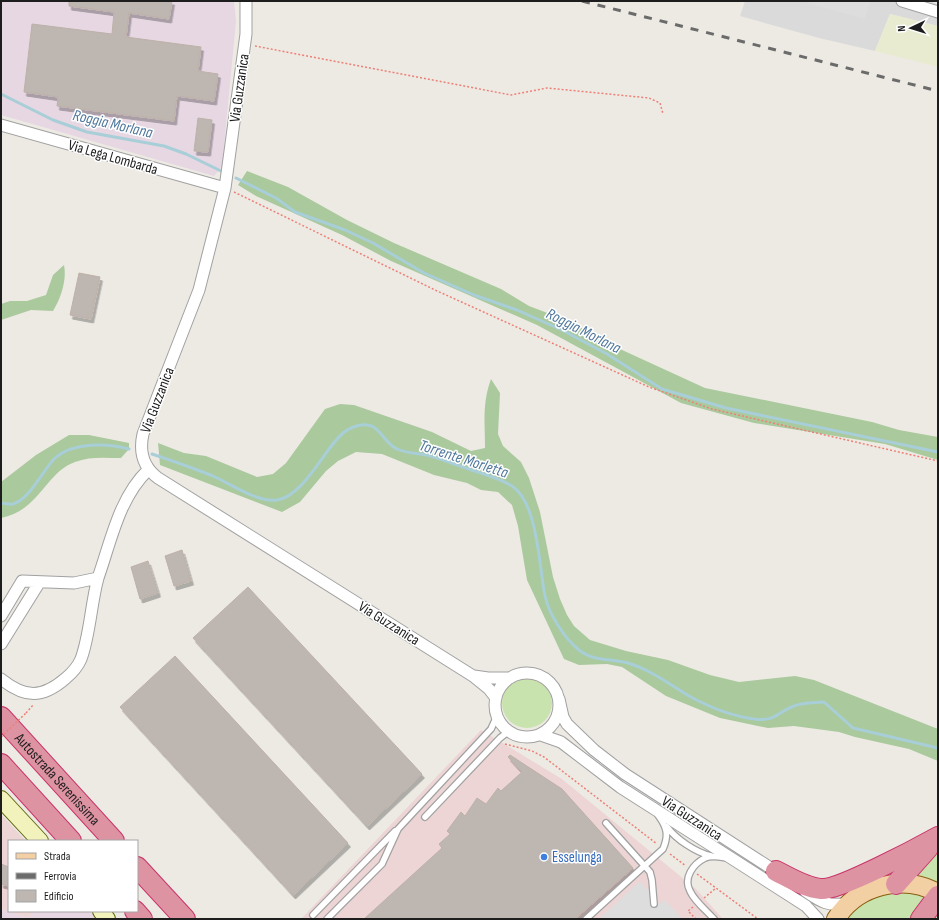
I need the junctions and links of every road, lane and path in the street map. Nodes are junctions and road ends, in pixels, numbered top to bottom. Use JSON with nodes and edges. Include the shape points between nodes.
{"nodes":[{"id":1,"x":246,"y":1,"type":"edge"},
{"id":2,"x":902,"y":1,"type":"edge"},
{"id":3,"x":938,"y":12,"type":"edge"},
{"id":4,"x":245,"y":44,"type":"junction"},
{"id":5,"x":663,"y":114,"type":"dead end"},
{"id":6,"x":1,"y":125,"type":"edge"},
{"id":7,"x":225,"y":188,"type":"junction"},
{"id":8,"x":938,"y":461,"type":"edge"},
{"id":9,"x":148,"y":470,"type":"junction"},
{"id":10,"x":98,"y":578,"type":"junction"},
{"id":11,"x":39,"y":583,"type":"junction"},
{"id":12,"x":1,"y":616,"type":"edge"},
{"id":13,"x":1,"y":644,"type":"edge"},
{"id":14,"x":473,"y":676,"type":"junction"},
{"id":15,"x":510,"y":678,"type":"junction"},
{"id":16,"x":1,"y":679,"type":"edge"},
{"id":17,"x":496,"y":698,"type":"junction"},
{"id":18,"x":559,"y":699,"type":"junction"},
{"id":19,"x":26,"y":713,"type":"dead end"},
{"id":20,"x":498,"y":716,"type":"junction"},
{"id":21,"x":1,"y":717,"type":"edge"},
{"id":22,"x":505,"y":734,"type":"junction"},
{"id":23,"x":541,"y":735,"type":"junction"},
{"id":24,"x":1,"y":737,"type":"edge"},
{"id":25,"x":1,"y":764,"type":"edge"},
{"id":26,"x":1,"y":799,"type":"edge"},
{"id":27,"x":638,"y":799,"type":"junction"},
{"id":28,"x":425,"y":817,"type":"dead end"},
{"id":29,"x":606,"y":823,"type":"dead end"},
{"id":30,"x":664,"y":823,"type":"junction"},
{"id":31,"x":398,"y":829,"type":"junction"},
{"id":32,"x":938,"y":838,"type":"edge"},
{"id":33,"x":39,"y":840,"type":"edge"},
{"id":34,"x":70,"y":840,"type":"edge"},
{"id":35,"x":113,"y":840,"type":"edge"},
{"id":36,"x":663,"y":849,"type":"junction"},
{"id":37,"x":713,"y":856,"type":"junction"},
{"id":38,"x":731,"y":859,"type":"junction"},
{"id":39,"x":645,"y":866,"type":"junction"},
{"id":40,"x":138,"y":868,"type":"edge"},
{"id":41,"x":691,"y":870,"type":"junction"},
{"id":42,"x":776,"y":871,"type":"junction"},
{"id":43,"x":896,"y":884,"type":"junction"},
{"id":44,"x":850,"y":903,"type":"junction"},
{"id":45,"x":932,"y":903,"type":"edge"},
{"id":46,"x":654,"y":904,"type":"dead end"},
{"id":47,"x":688,"y":911,"type":"dead end"},
{"id":48,"x":313,"y":915,"type":"dead end"},
{"id":49,"x":714,"y":918,"type":"edge"},
{"id":50,"x":185,"y":919,"type":"edge"},
{"id":51,"x":327,"y":919,"type":"edge"},
{"id":52,"x":586,"y":919,"type":"edge"},
{"id":53,"x":696,"y":919,"type":"edge"},
{"id":54,"x":758,"y":919,"type":"edge"},
{"id":55,"x":818,"y":919,"type":"edge"},
{"id":56,"x":836,"y":919,"type":"edge"}],
"edges":[{"from":1,"to":4,"type":"street","name":"Via Guzzanica"},
{"from":2,"to":3,"type":"street"},
{"from":4,"to":5,"type":"path","via":[[511,95],[547,88],[649,98],[660,103]]},
{"from":4,"to":7,"type":"street","name":"Via Guzzanica"},
{"from":6,"to":7,"type":"street","name":"Via Lega Lombarda"},
{"from":7,"to":8,"type":"path","via":[[435,290],[649,387],[712,408]]},
{"from":7,"to":9,"type":"street","name":"Via Guzzanica","via":[[199,290],[143,434],[142,456]]},
{"from":9,"to":10,"type":"street","via":[[136,482],[126,499]]},
{"from":9,"to":14,"type":"street","name":"Via Guzzanica"},
{"from":10,"to":11,"type":"street","via":[[74,583]]},
{"from":10,"to":16,"type":"street","via":[[81,658],[70,674],[52,688],[36,694],[19,691]]},
{"from":11,"to":12,"type":"street","via":[[22,581]]},
{"from":11,"to":13,"type":"street"},
{"from":14,"to":15,"type":"street","name":"Via Guzzanica"},
{"from":14,"to":17,"type":"street","name":"Via Guzzanica"},
{"from":15,"to":17,"type":"street","via":[[499,690]]},
{"from":15,"to":18,"type":"street","name":"Via Guzzanica","via":[[519,674],[540,675],[556,689]]},
{"from":17,"to":20,"type":"street"},
{"from":18,"to":23,"type":"street","via":[[556,720],[550,729]]},
{"from":18,"to":42,"type":"street","name":"Via Guzzanica","via":[[567,724],[594,750],[625,774]]},
{"from":19,"to":24,"type":"path","bridge":true},
{"from":20,"to":22,"type":"street"},
{"from":20,"to":31,"type":"lane","via":[[487,733]]},
{"from":21,"to":35,"type":"highway","name":"Autostrada Serenissima"},
{"from":22,"to":23,"type":"street","name":"Via Guzzanica","via":[[528,737]]},
{"from":22,"to":28,"type":"lane"},
{"from":22,"to":36,"type":"path","via":[[507,745],[523,748],[544,757]]},
{"from":23,"to":27,"type":"street","name":"Via Guzzanica","via":[[561,742]]},
{"from":25,"to":34,"type":"highway","name":"Autostrada Serenissima"},
{"from":26,"to":33,"type":"street"},
{"from":27,"to":30,"type":"lane"},
{"from":27,"to":38,"type":"street","name":"Via Guzzanica"},
{"from":29,"to":39,"type":"lane"},
{"from":30,"to":36,"type":"lane","via":[[667,840]]},
{"from":30,"to":37,"type":"lane","via":[[672,834],[703,854]]},
{"from":31,"to":48,"type":"lane"},
{"from":31,"to":51,"type":"lane","via":[[382,864]]},
{"from":32,"to":42,"type":"highway","via":[[900,858],[823,890]]},
{"from":32,"to":43,"type":"highway"},
{"from":36,"to":39,"type":"lane"},
{"from":36,"to":41,"type":"path"},
{"from":37,"to":38,"type":"lane"},
{"from":37,"to":41,"type":"lane","via":[[706,858]]},
{"from":38,"to":55,"type":"street","name":"Via Guzzanica","via":[[806,906]]},
{"from":39,"to":46,"type":"lane","via":[[652,880]]},
{"from":39,"to":52,"type":"lane"},
{"from":40,"to":50,"type":"highway"},
{"from":41,"to":49,"type":"lane","via":[[687,884],[690,892]]},
{"from":41,"to":54,"type":"path"},
{"from":42,"to":44,"type":"street","name":"Via Guzzanica","via":[[824,903],[837,906]]},
{"from":43,"to":44,"type":"main road","via":[[879,886]]},
{"from":43,"to":45,"type":"main road","via":[[921,886]]},
{"from":44,"to":56,"type":"main road"},
{"from":47,"to":53,"type":"path"}]}
